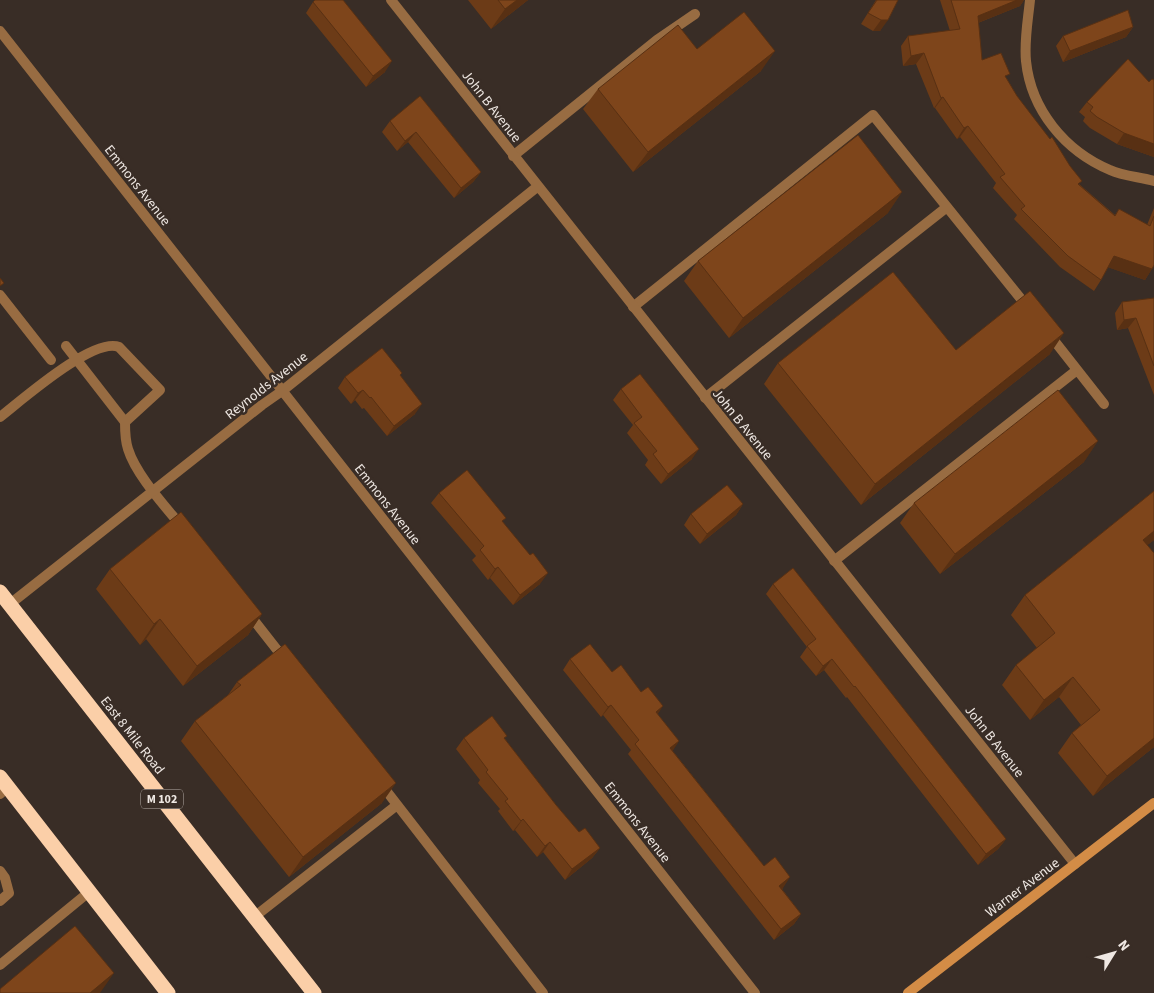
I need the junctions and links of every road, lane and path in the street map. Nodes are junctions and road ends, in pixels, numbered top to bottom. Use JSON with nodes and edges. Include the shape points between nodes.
{"nodes":[{"id":1,"x":390,"y":0,"type":"edge"},
{"id":2,"x":1030,"y":0,"type":"edge"},
{"id":3,"x":695,"y":14,"type":"dead end"},
{"id":4,"x":0,"y":31,"type":"edge"},
{"id":5,"x":513,"y":156,"type":"junction"},
{"id":6,"x":1154,"y":181,"type":"edge"},
{"id":7,"x":538,"y":187,"type":"junction"},
{"id":8,"x":947,"y":207,"type":"junction"},
{"id":9,"x":0,"y":295,"type":"edge"},
{"id":10,"x":632,"y":307,"type":"junction"},
{"id":11,"x":66,"y":346,"type":"dead end"},
{"id":12,"x":76,"y":359,"type":"junction"},
{"id":13,"x":50,"y":360,"type":"dead end"},
{"id":14,"x":1077,"y":370,"type":"junction"},
{"id":15,"x":282,"y":391,"type":"junction"},
{"id":16,"x":705,"y":398,"type":"junction"},
{"id":17,"x":1104,"y":404,"type":"dead end"},
{"id":18,"x":0,"y":417,"type":"edge"},
{"id":19,"x":125,"y":422,"type":"junction"},
{"id":20,"x":154,"y":491,"type":"junction"},
{"id":21,"x":192,"y":539,"type":"edge"},
{"id":22,"x":834,"y":560,"type":"junction"},
{"id":23,"x":0,"y":592,"type":"edge"},
{"id":24,"x":240,"y":602,"type":"edge"},
{"id":25,"x":10,"y":604,"type":"junction"},
{"id":26,"x":294,"y":672,"type":"edge"},
{"id":27,"x":373,"y":774,"type":"edge"},
{"id":28,"x":3,"y":786,"type":"edge"},
{"id":29,"x":1154,"y":803,"type":"edge"},
{"id":30,"x":397,"y":805,"type":"junction"},
{"id":31,"x":1075,"y":864,"type":"junction"},
{"id":32,"x":0,"y":871,"type":"edge"},
{"id":33,"x":89,"y":892,"type":"junction"},
{"id":34,"x":0,"y":901,"type":"edge"},
{"id":35,"x":254,"y":917,"type":"junction"},
{"id":36,"x":0,"y":965,"type":"edge"},
{"id":37,"x":168,"y":993,"type":"edge"},
{"id":38,"x":314,"y":993,"type":"edge"},
{"id":39,"x":543,"y":993,"type":"edge"},
{"id":40,"x":755,"y":993,"type":"edge"},
{"id":41,"x":908,"y":993,"type":"edge"}],
"edges":[{"from":1,"to":5,"type":"street","name":"John B Avenue"},
{"from":2,"to":6,"type":"street","via":[[1025,44],[1028,76],[1040,108],[1052,127],[1091,161],[1112,171]]},
{"from":3,"to":5,"type":"street","via":[[657,40]]},
{"from":4,"to":15,"type":"street","name":"Emmons Avenue"},
{"from":5,"to":7,"type":"street","name":"John B Avenue"},
{"from":7,"to":10,"type":"street","name":"John B Avenue"},
{"from":7,"to":15,"type":"street","name":"Reynolds Avenue"},
{"from":8,"to":10,"type":"street","via":[[873,115]]},
{"from":8,"to":14,"type":"street"},
{"from":8,"to":16,"type":"street"},
{"from":9,"to":13,"type":"street"},
{"from":10,"to":16,"type":"street","name":"John B Avenue"},
{"from":11,"to":12,"type":"street"},
{"from":12,"to":18,"type":"street"},
{"from":12,"to":19,"type":"street"},
{"from":12,"to":19,"type":"street","via":[[102,347],[116,346],[160,388],[160,392]]},
{"from":14,"to":17,"type":"street"},
{"from":14,"to":22,"type":"street"},
{"from":15,"to":20,"type":"street","name":"Reynolds Avenue"},
{"from":15,"to":40,"type":"street","name":"Emmons Avenue"},
{"from":16,"to":22,"type":"street","name":"John B Avenue"},
{"from":19,"to":20,"type":"street","via":[[131,458]]},
{"from":20,"to":21,"type":"street"},
{"from":20,"to":25,"type":"street","name":"Reynolds Avenue"},
{"from":22,"to":31,"type":"street","name":"John B Avenue"},
{"from":23,"to":25,"type":"highway","name":"East 8 Mile Road","number":"M 102"},
{"from":24,"to":26,"type":"street"},
{"from":25,"to":35,"type":"highway","name":"East 8 Mile Road","number":"M 102"},
{"from":27,"to":30,"type":"street"},
{"from":28,"to":33,"type":"highway"},
{"from":29,"to":31,"type":"street","name":"Warner Avenue"},
{"from":30,"to":35,"type":"street"},
{"from":30,"to":39,"type":"street"},
{"from":31,"to":41,"type":"street","name":"Warner Avenue"},
{"from":32,"to":34,"type":"street","via":[[9,893]]},
{"from":33,"to":36,"type":"street"},
{"from":33,"to":37,"type":"highway"},
{"from":35,"to":38,"type":"highway","name":"East 8 Mile Road","number":"M 102"}]}
